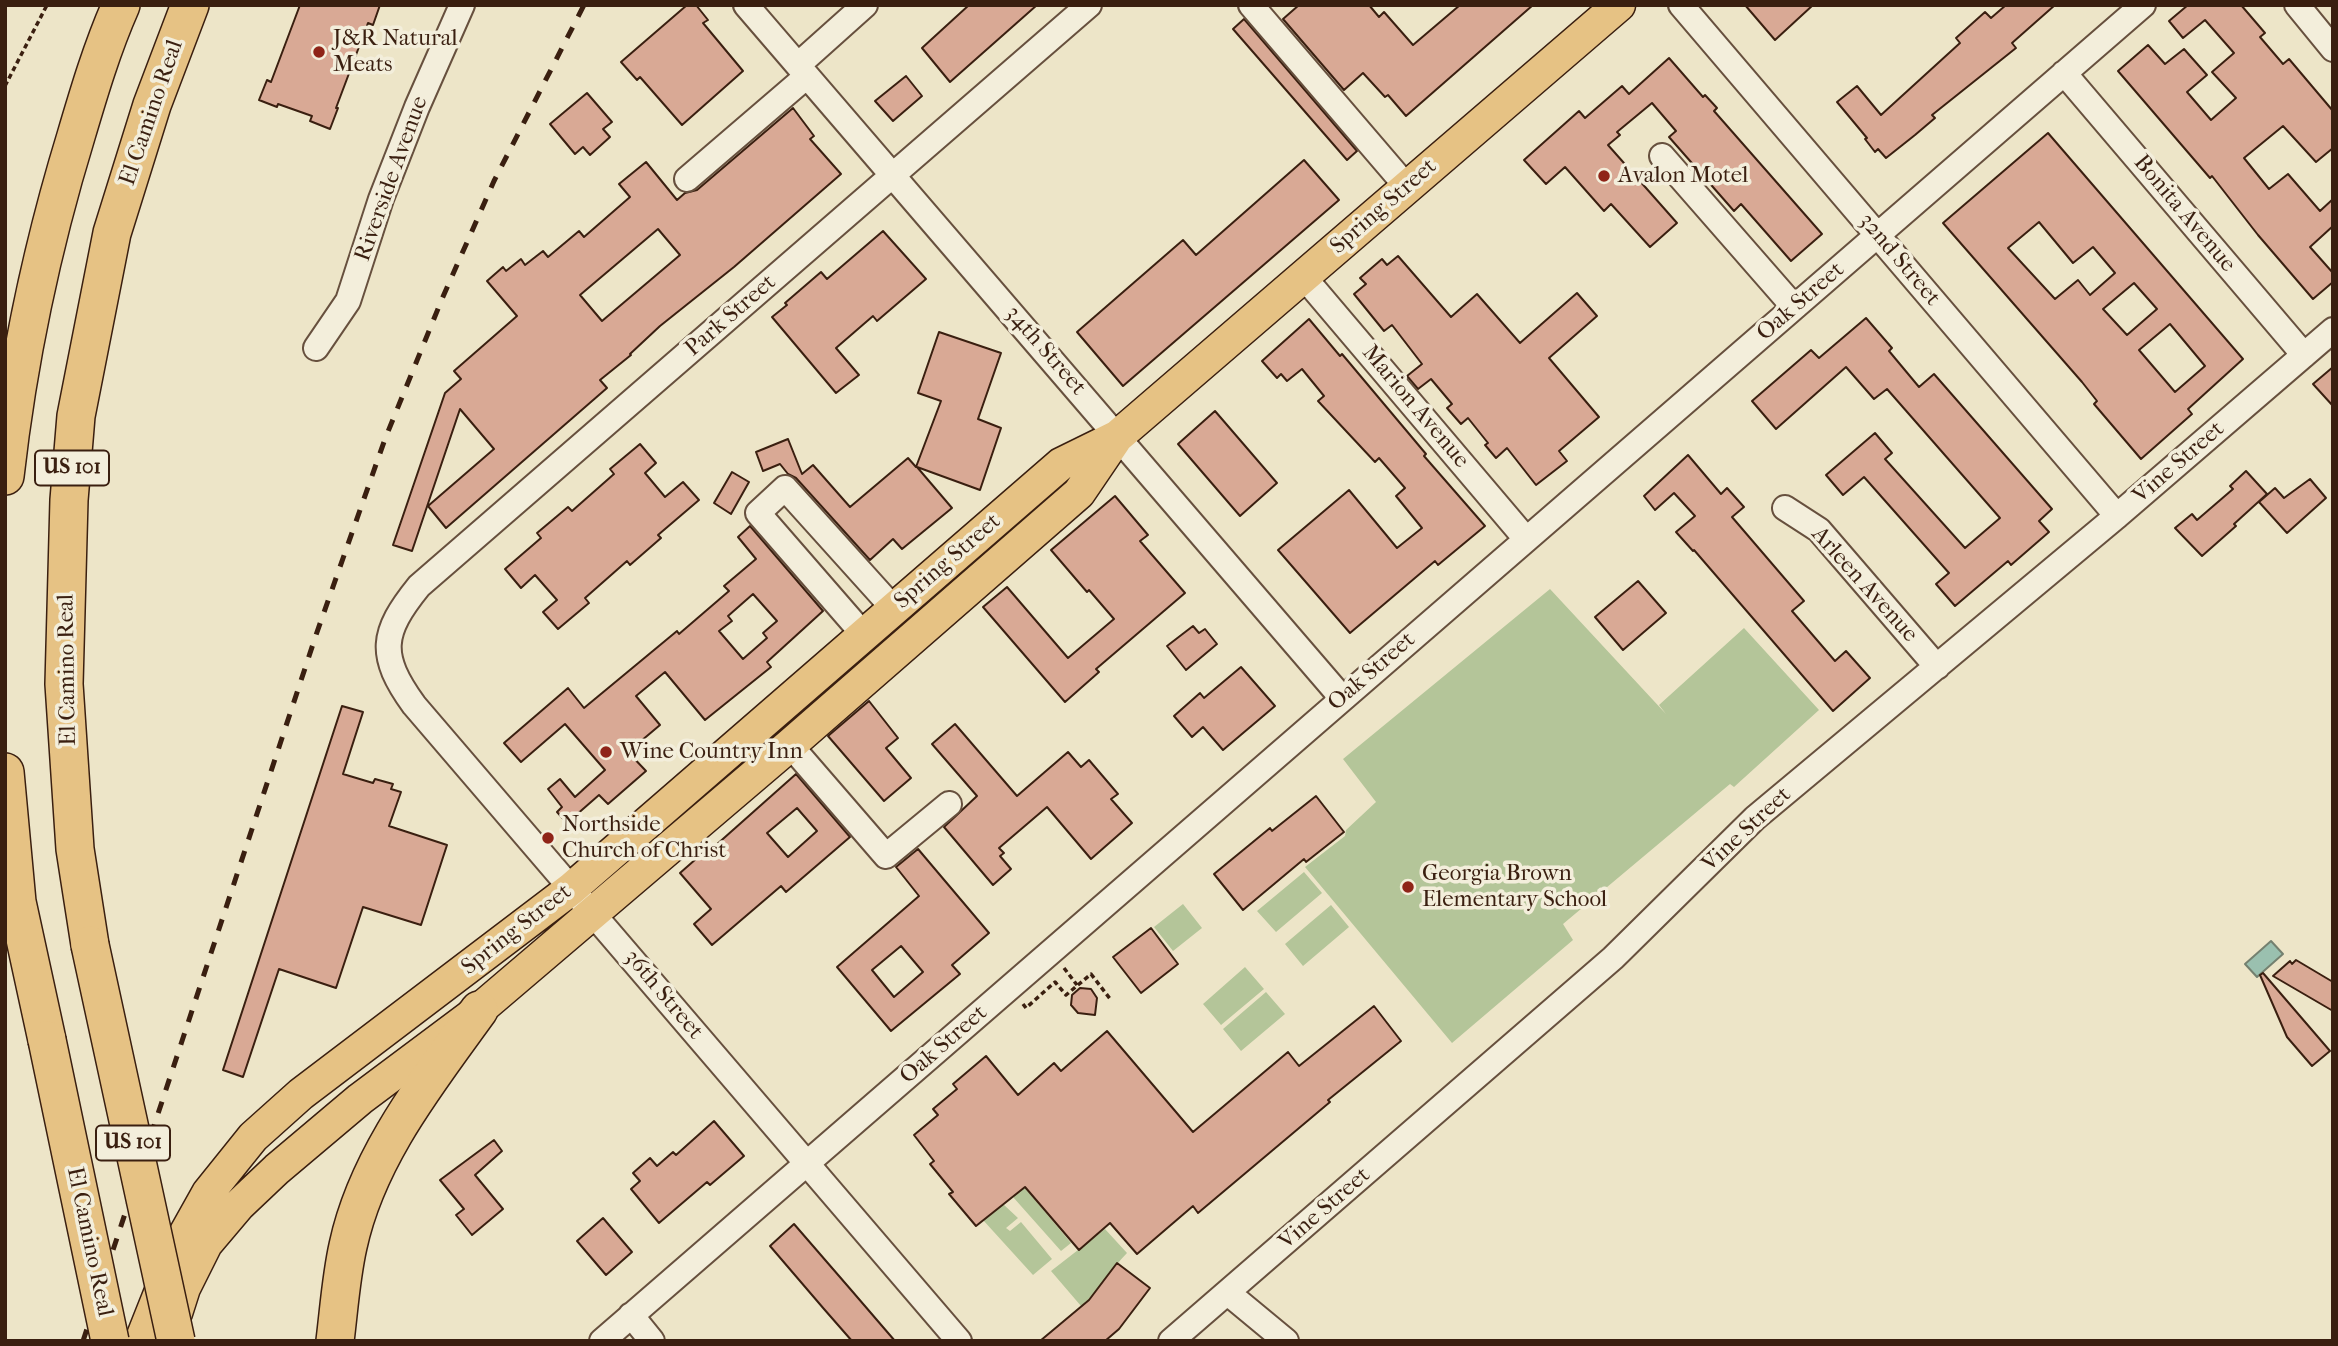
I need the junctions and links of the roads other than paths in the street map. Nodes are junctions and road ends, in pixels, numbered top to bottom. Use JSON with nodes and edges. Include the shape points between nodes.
{"nodes":[{"id":1,"x":121,"y":5,"type":"edge"},
{"id":2,"x":190,"y":5,"type":"edge"},
{"id":3,"x":462,"y":5,"type":"edge"},
{"id":4,"x":747,"y":5,"type":"edge"},
{"id":5,"x":865,"y":5,"type":"edge"},
{"id":6,"x":1089,"y":5,"type":"edge"},
{"id":7,"x":1251,"y":5,"type":"edge"},
{"id":8,"x":1619,"y":5,"type":"edge"},
{"id":9,"x":1681,"y":5,"type":"edge"},
{"id":10,"x":2143,"y":5,"type":"edge"},
{"id":11,"x":2297,"y":5,"type":"edge"},
{"id":12,"x":2333,"y":49,"type":"edge"},
{"id":13,"x":803,"y":71,"type":"junction"},
{"id":14,"x":2064,"y":73,"type":"junction"},
{"id":15,"x":1662,"y":156,"type":"dead end"},
{"id":16,"x":893,"y":176,"type":"junction"},
{"id":17,"x":687,"y":179,"type":"dead end"},
{"id":18,"x":1407,"y":187,"type":"junction"},
{"id":19,"x":1878,"y":235,"type":"junction"},
{"id":20,"x":1303,"y":276,"type":"junction"},
{"id":21,"x":1794,"y":307,"type":"junction"},
{"id":22,"x":2333,"y":330,"type":"edge"},
{"id":23,"x":316,"y":348,"type":"dead end"},
{"id":24,"x":2304,"y":355,"type":"junction"},
{"id":25,"x":1118,"y":436,"type":"junction"},
{"id":26,"x":5,"y":475,"type":"edge"},
{"id":27,"x":1785,"y":508,"type":"dead end"},
{"id":28,"x":2117,"y":516,"type":"junction"},
{"id":29,"x":1527,"y":539,"type":"junction"},
{"id":30,"x":866,"y":577,"type":"junction"},
{"id":31,"x":835,"y":602,"type":"junction"},
{"id":32,"x":894,"y":609,"type":"junction"},
{"id":33,"x":864,"y":635,"type":"junction"},
{"id":34,"x":388,"y":638,"type":"joint"},
{"id":35,"x":1937,"y":667,"type":"junction"},
{"id":36,"x":1342,"y":698,"type":"junction"},
{"id":37,"x":790,"y":745,"type":"junction"},
{"id":38,"x":5,"y":772,"type":"edge"},
{"id":39,"x":949,"y":804,"type":"dead end"},
{"id":40,"x":571,"y":889,"type":"junction"},
{"id":41,"x":594,"y":914,"type":"junction"},
{"id":42,"x":479,"y":1010,"type":"junction"},
{"id":43,"x":807,"y":1164,"type":"junction"},
{"id":44,"x":1228,"y":1293,"type":"junction"},
{"id":45,"x":631,"y":1315,"type":"junction"},
{"id":46,"x":110,"y":1341,"type":"edge"},
{"id":47,"x":141,"y":1341,"type":"edge"},
{"id":48,"x":166,"y":1341,"type":"edge"},
{"id":49,"x":176,"y":1341,"type":"edge"},
{"id":50,"x":335,"y":1341,"type":"edge"},
{"id":51,"x":602,"y":1341,"type":"edge"},
{"id":52,"x":652,"y":1341,"type":"edge"},
{"id":53,"x":959,"y":1341,"type":"edge"},
{"id":54,"x":1171,"y":1341,"type":"edge"},
{"id":55,"x":1286,"y":1341,"type":"edge"}],
"edges":[{"from":1,"to":26,"type":"highway","number":"US 101","via":[[103,46],[52,216],[13,407]]},
{"from":2,"to":49,"type":"highway","name":"El Camino Real","number":"US 101","bridge":true,"via":[[152,105],[112,233],[76,416],[64,684],[75,849],[90,945]]},
{"from":3,"to":23,"type":"street","name":"Riverside Avenue","via":[[381,199],[348,301]]},
{"from":4,"to":13,"type":"street","name":"34th Street"},
{"from":5,"to":13,"type":"street"},
{"from":6,"to":16,"type":"street","name":"Park Street"},
{"from":7,"to":18,"type":"street"},
{"from":8,"to":18,"type":"main road","name":"Spring Street"},
{"from":9,"to":19,"type":"street","name":"32nd Street"},
{"from":10,"to":14,"type":"street","name":"Oak Street"},
{"from":11,"to":12,"type":"street"},
{"from":13,"to":16,"type":"street","name":"34th Street"},
{"from":13,"to":17,"type":"street"},
{"from":14,"to":19,"type":"street","name":"Oak Street"},
{"from":14,"to":24,"type":"street","name":"Bonita Avenue"},
{"from":15,"to":21,"type":"street"},
{"from":16,"to":25,"type":"street","name":"34th Street"},
{"from":16,"to":34,"type":"street","name":"Park Street","via":[[419,586],[400,608]]},
{"from":18,"to":20,"type":"main road","name":"Spring Street"},
{"from":19,"to":21,"type":"street","name":"Oak Street"},
{"from":19,"to":28,"type":"street","name":"32nd Street"},
{"from":20,"to":25,"type":"main road","name":"Spring Street"},
{"from":20,"to":29,"type":"street","name":"Marion Avenue"},
{"from":21,"to":29,"type":"street","name":"Oak Street"},
{"from":22,"to":24,"type":"street","name":"Vine Street"},
{"from":24,"to":28,"type":"street","name":"Vine Street"},
{"from":25,"to":32,"type":"main road","name":"Spring Street","via":[[1061,464]]},
{"from":25,"to":36,"type":"street","name":"34th Street"},
{"from":25,"to":37,"type":"main road","name":"Spring Street","via":[[1079,493]]},
{"from":27,"to":35,"type":"street","name":"Arleen Avenue","via":[[1819,530]]},
{"from":28,"to":35,"type":"street","name":"Vine Street"},
{"from":29,"to":36,"type":"street","name":"Oak Street"},
{"from":30,"to":31,"type":"street"},
{"from":30,"to":31,"type":"street","via":[[785,488],[758,513]]},
{"from":30,"to":32,"type":"street"},
{"from":31,"to":33,"type":"street"},
{"from":32,"to":33,"type":"main road","name":"Spring Street"},
{"from":33,"to":40,"type":"main road","name":"Spring Street"},
{"from":34,"to":40,"type":"street","name":"36th Street","via":[[398,683],[414,705]]},
{"from":35,"to":44,"type":"street","name":"Vine Street","via":[[1755,818],[1613,958]]},
{"from":36,"to":43,"type":"street","name":"Oak Street"},
{"from":37,"to":39,"type":"street","via":[[886,856]]},
{"from":37,"to":41,"type":"main road","name":"Spring Street"},
{"from":38,"to":46,"type":"highway","name":"El Camino Real","number":"US 101","bridge":true,"via":[[17,902]]},
{"from":40,"to":41,"type":"street","name":"36th Street"},
{"from":40,"to":47,"type":"main road","name":"Spring Street","via":[[301,1094],[253,1137],[208,1193],[180,1243]]},
{"from":41,"to":42,"type":"main road","name":"Spring Street"},
{"from":41,"to":43,"type":"street","name":"36th Street"},
{"from":42,"to":48,"type":"main road","name":"Spring Street","via":[[360,1099],[239,1205],[206,1244]]},
{"from":42,"to":50,"type":"highway","via":[[394,1133],[369,1182],[348,1244]]},
{"from":43,"to":45,"type":"street","name":"Oak Street"},
{"from":43,"to":53,"type":"street","name":"36th Street"},
{"from":44,"to":54,"type":"street","name":"Vine Street"},
{"from":44,"to":55,"type":"street"},
{"from":45,"to":51,"type":"street","name":"Oak Street"},
{"from":45,"to":52,"type":"street"}]}
